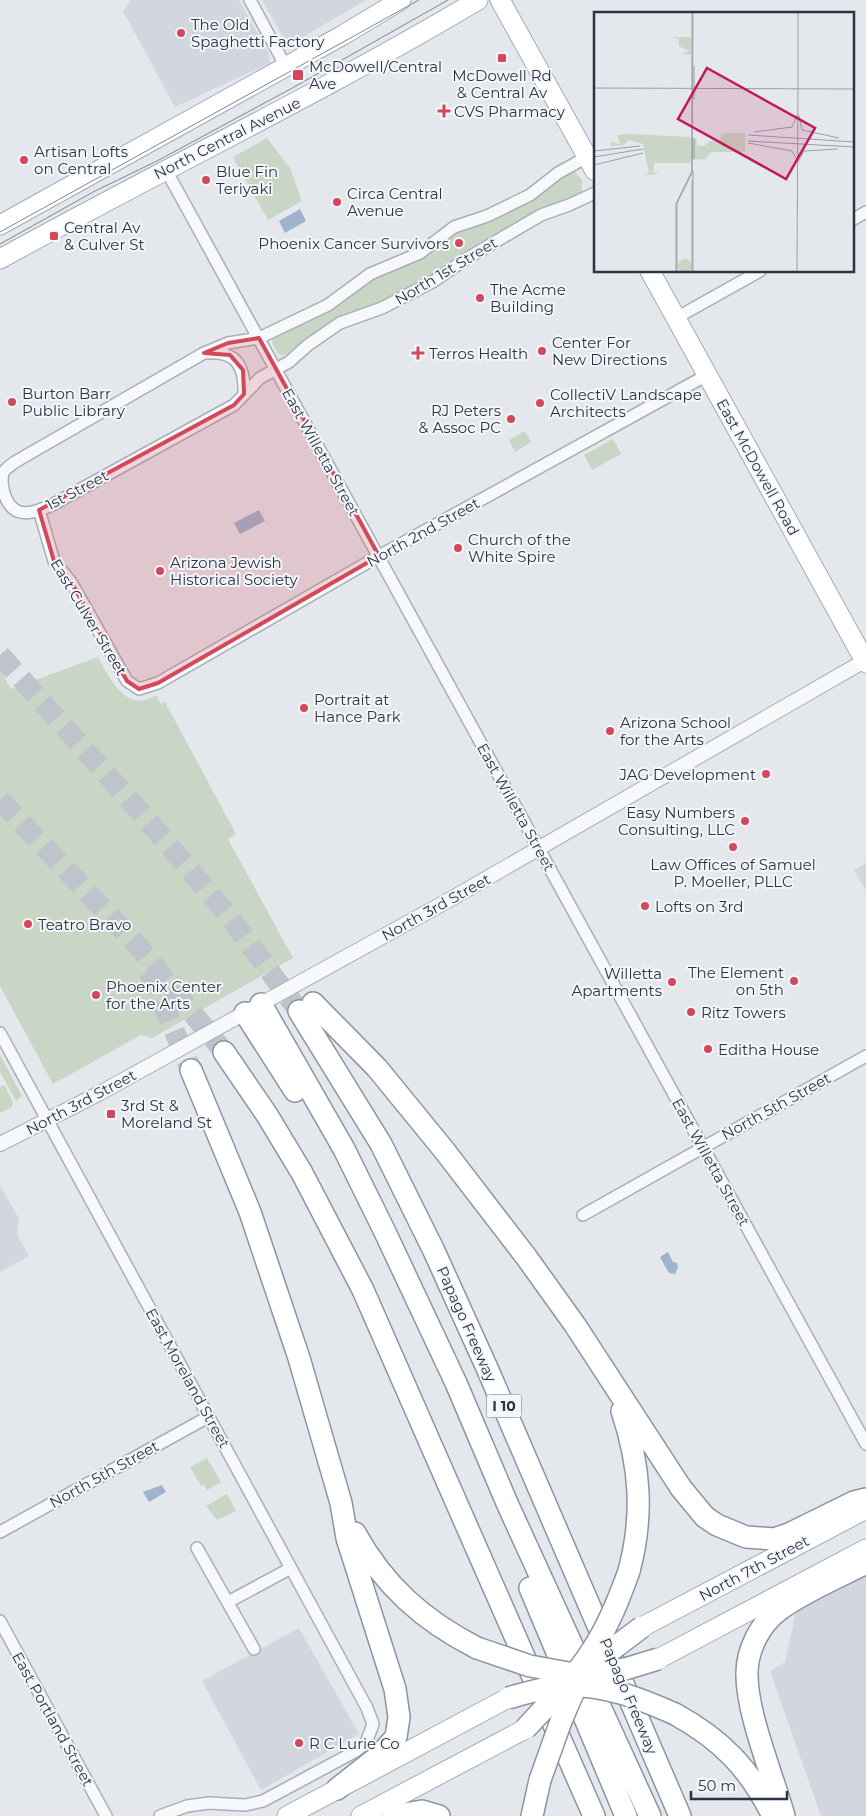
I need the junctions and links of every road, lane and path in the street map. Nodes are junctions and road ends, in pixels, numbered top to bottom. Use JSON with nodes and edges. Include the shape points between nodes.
{"nodes":[{"id":1,"x":250,"y":0,"type":"edge"},
{"id":2,"x":401,"y":0,"type":"edge"},
{"id":3,"x":478,"y":0,"type":"edge"},
{"id":4,"x":500,"y":0,"type":"edge"},
{"id":5,"x":286,"y":67,"type":"junction"},
{"id":6,"x":591,"y":164,"type":"edge"},
{"id":7,"x":166,"y":170,"type":"junction"},
{"id":8,"x":594,"y":193,"type":"edge"},
{"id":9,"x":866,"y":212,"type":"edge"},
{"id":10,"x":854,"y":219,"type":"edge"},
{"id":11,"x":0,"y":225,"type":"edge"},
{"id":12,"x":0,"y":259,"type":"edge"},
{"id":13,"x":651,"y":272,"type":"edge"},
{"id":14,"x":758,"y":272,"type":"edge"},
{"id":15,"x":676,"y":318,"type":"junction"},
{"id":16,"x":259,"y":338,"type":"junction"},
{"id":17,"x":204,"y":353,"type":"junction"},
{"id":18,"x":276,"y":369,"type":"junction"},
{"id":19,"x":707,"y":375,"type":"junction"},
{"id":20,"x":244,"y":394,"type":"junction"},
{"id":21,"x":39,"y":510,"type":"junction"},
{"id":22,"x":379,"y":556,"type":"junction"},
{"id":23,"x":866,"y":661,"type":"edge"},
{"id":24,"x":139,"y":689,"type":"joint"},
{"id":25,"x":539,"y":849,"type":"junction"},
{"id":26,"x":253,"y":1009,"type":"junction"},
{"id":27,"x":0,"y":1033,"type":"edge"},
{"id":28,"x":224,"y":1052,"type":"tunnel mouth"},
{"id":29,"x":866,"y":1056,"type":"edge"},
{"id":30,"x":191,"y":1070,"type":"tunnel mouth"},
{"id":31,"x":47,"y":1120,"type":"junction"},
{"id":32,"x":0,"y":1144,"type":"edge"},
{"id":33,"x":702,"y":1147,"type":"junction"},
{"id":34,"x":583,"y":1215,"type":"dead end"},
{"id":35,"x":606,"y":1376,"type":"junction"},
{"id":36,"x":208,"y":1417,"type":"junction"},
{"id":37,"x":866,"y":1444,"type":"edge"},
{"id":38,"x":866,"y":1500,"type":"edge"},
{"id":39,"x":341,"y":1503,"type":"junction"},
{"id":40,"x":866,"y":1509,"type":"edge"},
{"id":41,"x":0,"y":1532,"type":"edge"},
{"id":42,"x":198,"y":1548,"type":"dead end"},
{"id":43,"x":866,"y":1549,"type":"edge"},
{"id":44,"x":866,"y":1563,"type":"edge"},
{"id":45,"x":291,"y":1568,"type":"junction"},
{"id":46,"x":228,"y":1602,"type":"junction"},
{"id":47,"x":0,"y":1621,"type":"edge"},
{"id":48,"x":642,"y":1627,"type":"joint"},
{"id":49,"x":254,"y":1649,"type":"dead end"},
{"id":50,"x":658,"y":1659,"type":"joint"},
{"id":51,"x":574,"y":1680,"type":"junction"},
{"id":52,"x":508,"y":1698,"type":"joint"},
{"id":53,"x":526,"y":1729,"type":"joint"},
{"id":54,"x":337,"y":1789,"type":"junction"},
{"id":55,"x":106,"y":1816,"type":"edge"},
{"id":56,"x":160,"y":1816,"type":"edge"},
{"id":57,"x":287,"y":1816,"type":"edge"},
{"id":58,"x":361,"y":1816,"type":"edge"},
{"id":59,"x":393,"y":1816,"type":"edge"},
{"id":60,"x":439,"y":1816,"type":"edge"},
{"id":61,"x":532,"y":1816,"type":"edge"},
{"id":62,"x":594,"y":1816,"type":"edge"},
{"id":63,"x":626,"y":1816,"type":"edge"},
{"id":64,"x":650,"y":1816,"type":"edge"},
{"id":65,"x":680,"y":1816,"type":"edge"},
{"id":66,"x":773,"y":1816,"type":"edge"},
{"id":67,"x":784,"y":1816,"type":"edge"}],
"edges":[{"from":1,"to":5,"type":"street"},
{"from":2,"to":5,"type":"main road"},
{"from":3,"to":7,"type":"main road","name":"North Central Avenue","via":[[322,88]]},
{"from":4,"to":6,"type":"main road"},
{"from":5,"to":11,"type":"main road"},
{"from":6,"to":16,"type":"street","name":"North 1st Street","via":[[558,172],[530,195],[487,216],[454,227],[420,254],[370,274],[328,305]]},
{"from":7,"to":12,"type":"main road","name":"North Central Avenue"},
{"from":7,"to":16,"type":"street","name":"East Willetta Street"},
{"from":8,"to":18,"type":"street","name":"North 1st Street","via":[[541,215],[434,281],[382,308],[340,323]]},
{"from":9,"to":10,"type":"street"},
{"from":13,"to":15,"type":"main road","name":"East McDowell Road"},
{"from":14,"to":15,"type":"street"},
{"from":15,"to":19,"type":"main road","name":"East McDowell Road"},
{"from":16,"to":17,"type":"street","name":"1st Street","via":[[228,343]]},
{"from":16,"to":18,"type":"street","name":"East Willetta Street"},
{"from":17,"to":20,"type":"street","via":[[220,352],[238,363],[245,379]]},
{"from":17,"to":21,"type":"street","name":"1st Street","via":[[9,467],[1,480],[5,498],[17,511]]},
{"from":18,"to":20,"type":"street","name":"1st Street","via":[[260,378]]},
{"from":18,"to":22,"type":"street","name":"East Willetta Street"},
{"from":19,"to":22,"type":"street","name":"North 2nd Street"},
{"from":19,"to":23,"type":"main road","name":"East McDowell Road"},
{"from":20,"to":21,"type":"street","name":"1st Street","via":[[234,405]]},
{"from":21,"to":24,"type":"street","name":"East Culver Street","via":[[54,561],[71,582],[127,681]]},
{"from":22,"to":24,"type":"street","name":"North 2nd Street","via":[[158,683]]},
{"from":22,"to":25,"type":"street","name":"East Willetta Street"},
{"from":23,"to":25,"type":"street","name":"North 3rd Street"},
{"from":25,"to":26,"type":"street","name":"North 3rd Street"},
{"from":25,"to":33,"type":"street","name":"East Willetta Street"},
{"from":26,"to":31,"type":"street","name":"North 3rd Street"},
{"from":26,"to":63,"type":"highway","via":[[375,1234],[445,1388]]},
{"from":26,"to":64,"type":"highway","via":[[344,1149],[384,1230]]},
{"from":27,"to":31,"type":"street","name":"East Moreland Street"},
{"from":28,"to":62,"type":"highway","via":[[268,1115],[363,1290]]},
{"from":29,"to":33,"type":"street","name":"North 5th Street"},
{"from":30,"to":39,"type":"highway","via":[[250,1212],[299,1358]]},
{"from":31,"to":32,"type":"street","name":"North 3rd Street"},
{"from":31,"to":36,"type":"street","name":"East Moreland Street"},
{"from":33,"to":34,"type":"street","name":"North 5th Street"},
{"from":33,"to":37,"type":"street","name":"East Willetta Street"},
{"from":35,"to":38,"type":"highway","via":[[680,1488],[699,1511],[717,1525],[746,1536],[774,1539],[854,1502]]},
{"from":35,"to":51,"type":"highway","bridge":true,"via":[[629,1430],[637,1466],[639,1523],[629,1571],[604,1630]]},
{"from":35,"to":65,"type":"highway","name":"Papago Freeway","number":"I 10","via":[[575,1325],[444,1150],[377,1068],[306,1007],[430,1242]]},
{"from":36,"to":41,"type":"street","name":"North 5th Street"},
{"from":36,"to":45,"type":"street","name":"East Moreland Street"},
{"from":39,"to":51,"type":"highway","bridge":true,"via":[[371,1561],[398,1594],[433,1623],[477,1648]]},
{"from":39,"to":54,"type":"highway","via":[[347,1538],[390,1670],[399,1717],[396,1737],[388,1748]]},
{"from":40,"to":48,"type":"main road","name":"North 7th Street"},
{"from":42,"to":46,"type":"street"},
{"from":43,"to":50,"type":"main road"},
{"from":44,"to":67,"type":"highway","via":[[778,1611],[765,1624],[749,1656],[749,1694]]},
{"from":45,"to":46,"type":"street"},
{"from":45,"to":56,"type":"street","name":"East Moreland Street","via":[[367,1708],[372,1724],[370,1737],[356,1751],[263,1801],[245,1805],[210,1803],[187,1806]]},
{"from":46,"to":49,"type":"street"},
{"from":47,"to":55,"type":"street","name":"East Portland Street"},
{"from":48,"to":51,"type":"highway","bridge":true,"via":[[595,1660]]},
{"from":50,"to":51,"type":"highway","bridge":true},
{"from":51,"to":52,"type":"highway","bridge":true},
{"from":51,"to":53,"type":"highway","bridge":true},
{"from":51,"to":61,"type":"highway","bridge":true,"via":[[540,1780]]},
{"from":51,"to":66,"type":"highway","bridge":true,"via":[[675,1714],[712,1737],[739,1762],[758,1787]]},
{"from":52,"to":54,"type":"main road"},
{"from":53,"to":58,"type":"main road"},
{"from":54,"to":57,"type":"main road"},
{"from":59,"to":60,"type":"highway","via":[[422,1811]]}]}
